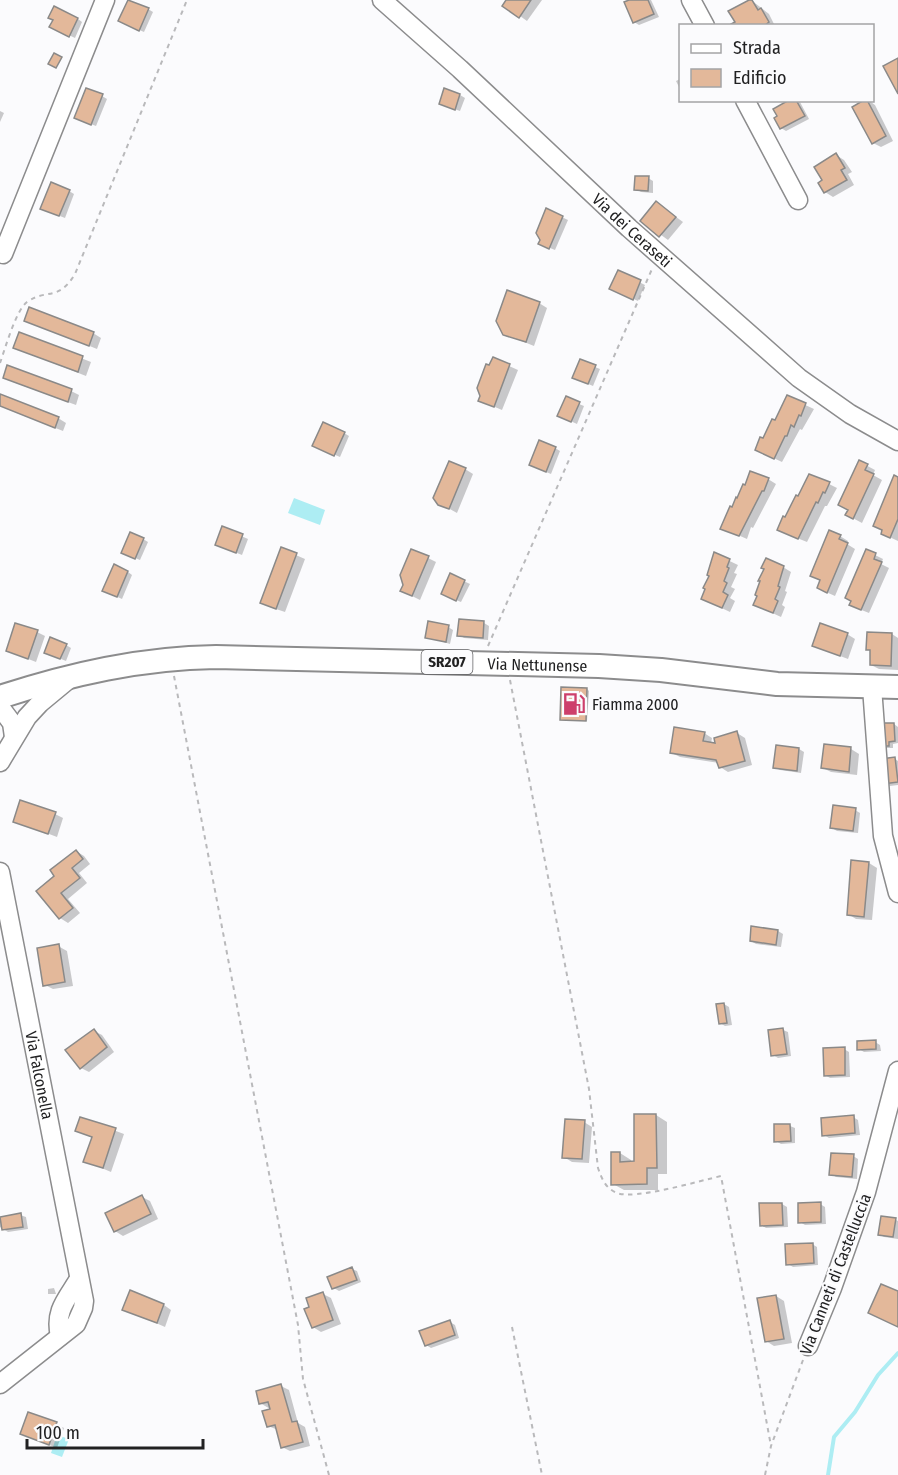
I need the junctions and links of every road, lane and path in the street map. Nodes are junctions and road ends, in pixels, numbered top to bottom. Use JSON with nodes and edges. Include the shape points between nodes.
{"nodes":[{"id":1,"x":105,"y":0,"type":"edge"},
{"id":2,"x":187,"y":0,"type":"edge"},
{"id":3,"x":382,"y":0,"type":"edge"},
{"id":4,"x":691,"y":0,"type":"edge"},
{"id":5,"x":704,"y":24,"type":"edge"},
{"id":6,"x":746,"y":102,"type":"edge"},
{"id":7,"x":798,"y":200,"type":"dead end"},
{"id":8,"x":3,"y":254,"type":"dead end"},
{"id":9,"x":658,"y":254,"type":"junction"},
{"id":10,"x":0,"y":363,"type":"edge"},
{"id":11,"x":898,"y":441,"type":"edge"},
{"id":12,"x":171,"y":658,"type":"junction"},
{"id":13,"x":481,"y":663,"type":"junction"},
{"id":14,"x":507,"y":663,"type":"junction"},
{"id":15,"x":76,"y":675,"type":"junction"},
{"id":16,"x":872,"y":687,"type":"junction"},
{"id":17,"x":898,"y":687,"type":"edge"},
{"id":18,"x":0,"y":697,"type":"edge"},
{"id":19,"x":0,"y":707,"type":"edge"},
{"id":20,"x":14,"y":737,"type":"junction"},
{"id":21,"x":1,"y":756,"type":"edge"},
{"id":22,"x":0,"y":872,"type":"edge"},
{"id":23,"x":898,"y":893,"type":"edge"},
{"id":24,"x":898,"y":1071,"type":"edge"},
{"id":25,"x":512,"y":1327,"type":"dead end"},
{"id":26,"x":808,"y":1346,"type":"joint"},
{"id":27,"x":0,"y":1384,"type":"edge"},
{"id":28,"x":771,"y":1446,"type":"junction"},
{"id":29,"x":329,"y":1475,"type":"edge"},
{"id":30,"x":542,"y":1475,"type":"edge"},
{"id":31,"x":765,"y":1475,"type":"edge"}],
"edges":[{"from":1,"to":8,"type":"street"},
{"from":2,"to":10,"type":"path","via":[[75,274],[62,290],[24,304]]},
{"from":3,"to":9,"type":"street","name":"Via dei Ceraseti"},
{"from":4,"to":5,"type":"street"},
{"from":6,"to":7,"type":"street"},
{"from":9,"to":11,"type":"street","name":"Via dei Ceraseti","via":[[809,386]]},
{"from":9,"to":13,"type":"path"},
{"from":12,"to":13,"type":"main road","name":"Via Nettunense","number":"SR207"},
{"from":12,"to":15,"type":"main road","name":"Via Nettunense","number":"SR207"},
{"from":12,"to":29,"type":"path","via":[[298,1325],[303,1378]]},
{"from":13,"to":14,"type":"main road","name":"Via Nettunense","number":"SR207"},
{"from":14,"to":16,"type":"main road","name":"Via Nettunense","number":"SR207","via":[[622,667],[777,684]]},
{"from":14,"to":28,"type":"path","via":[[589,1089],[602,1179],[610,1190],[628,1195],[721,1176]]},
{"from":15,"to":18,"type":"main road","name":"Via Nettunense","number":"SR207"},
{"from":15,"to":20,"type":"street","via":[[40,703]]},
{"from":16,"to":17,"type":"main road","name":"Via Nettunense","number":"SR207"},
{"from":16,"to":23,"type":"street","via":[[883,836]]},
{"from":19,"to":20,"type":"street","via":[[12,723]]},
{"from":20,"to":21,"type":"street"},
{"from":22,"to":27,"type":"street","name":"Via Falconella","via":[[84,1308],[76,1324]]},
{"from":24,"to":26,"type":"street","name":"Via Canneti di Castelluccia","via":[[859,1216]]},
{"from":25,"to":30,"type":"path"},
{"from":26,"to":28,"type":"path","name":"Via Canneti di Castelluccia"},
{"from":28,"to":31,"type":"path","name":"Via Canneti di Castelluccia"}]}
